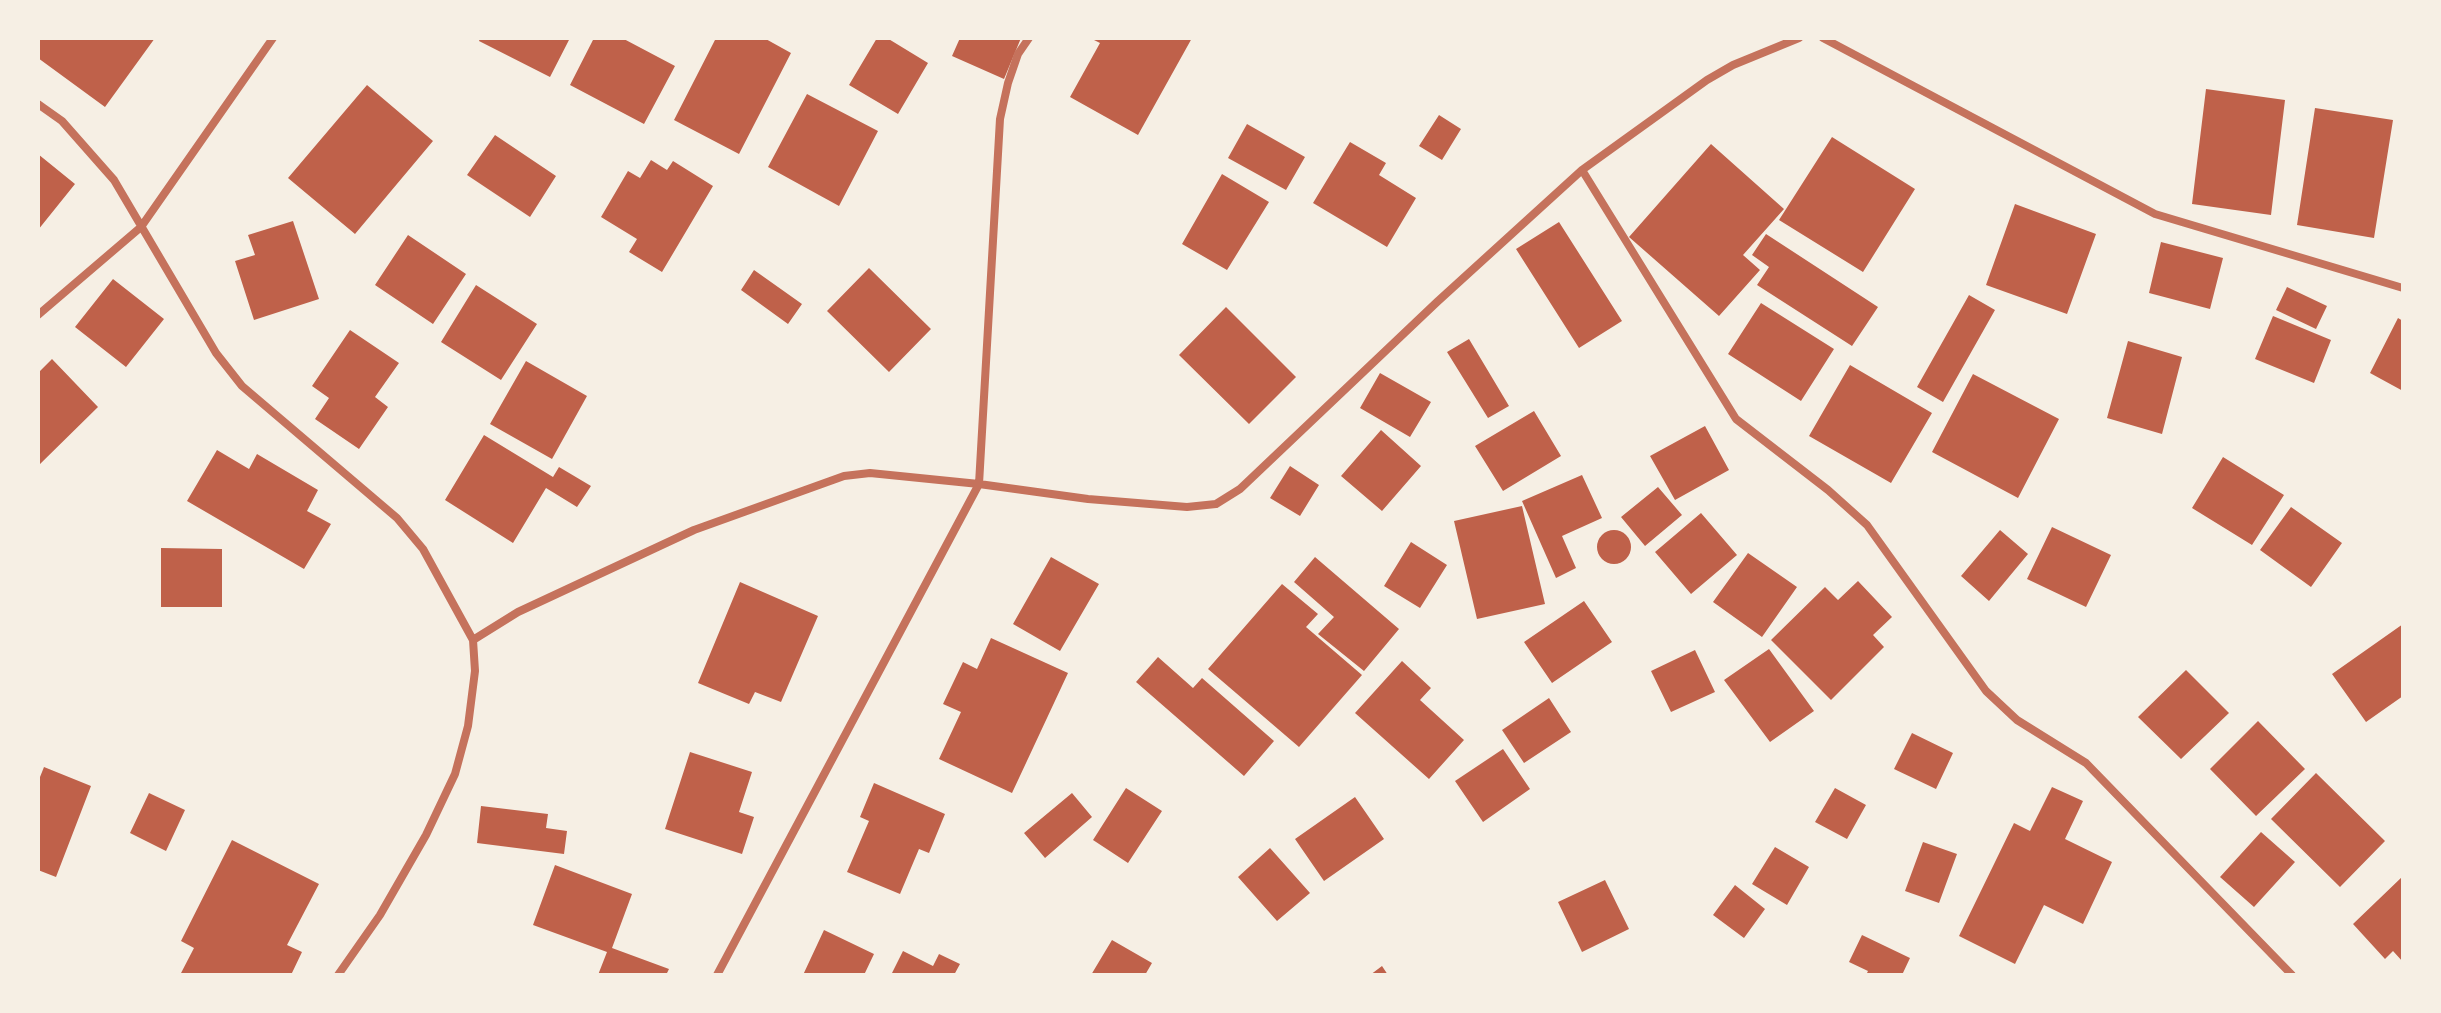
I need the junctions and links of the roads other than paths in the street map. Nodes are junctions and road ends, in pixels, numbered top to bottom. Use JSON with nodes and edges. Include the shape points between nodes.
{"nodes":[{"id":1,"x":273,"y":38,"type":"edge"},
{"id":2,"x":1029,"y":38,"type":"edge"},
{"id":3,"x":1799,"y":38,"type":"edge"},
{"id":4,"x":1823,"y":38,"type":"edge"},
{"id":5,"x":38,"y":104,"type":"edge"},
{"id":6,"x":1582,"y":170,"type":"junction"},
{"id":7,"x":141,"y":227,"type":"junction"},
{"id":8,"x":2403,"y":288,"type":"edge"},
{"id":9,"x":38,"y":315,"type":"edge"},
{"id":10,"x":979,"y":484,"type":"junction"},
{"id":11,"x":473,"y":640,"type":"junction"},
{"id":12,"x":338,"y":975,"type":"edge"},
{"id":13,"x":717,"y":975,"type":"edge"},
{"id":14,"x":2292,"y":975,"type":"edge"}],
"edges":[{"from":1,"to":7,"type":"street"},
{"from":2,"to":10,"type":"street","via":[[1018,54],[1000,119]]},
{"from":3,"to":6,"type":"street","via":[[1707,80]]},
{"from":4,"to":8,"type":"street","via":[[2155,214]]},
{"from":5,"to":7,"type":"street","via":[[89,149]]},
{"from":6,"to":10,"type":"street","via":[[1240,489],[1216,504],[1187,507]]},
{"from":6,"to":14,"type":"street","via":[[1736,419],[1867,525],[1986,691],[2017,720],[2086,763]]},
{"from":7,"to":9,"type":"street"},
{"from":7,"to":11,"type":"street","via":[[216,353],[242,386],[397,518],[429,559]]},
{"from":10,"to":11,"type":"street","via":[[870,473],[844,476],[694,530],[518,612]]},
{"from":10,"to":13,"type":"street"},
{"from":11,"to":12,"type":"street","via":[[468,726],[455,774],[380,915]]}]}
